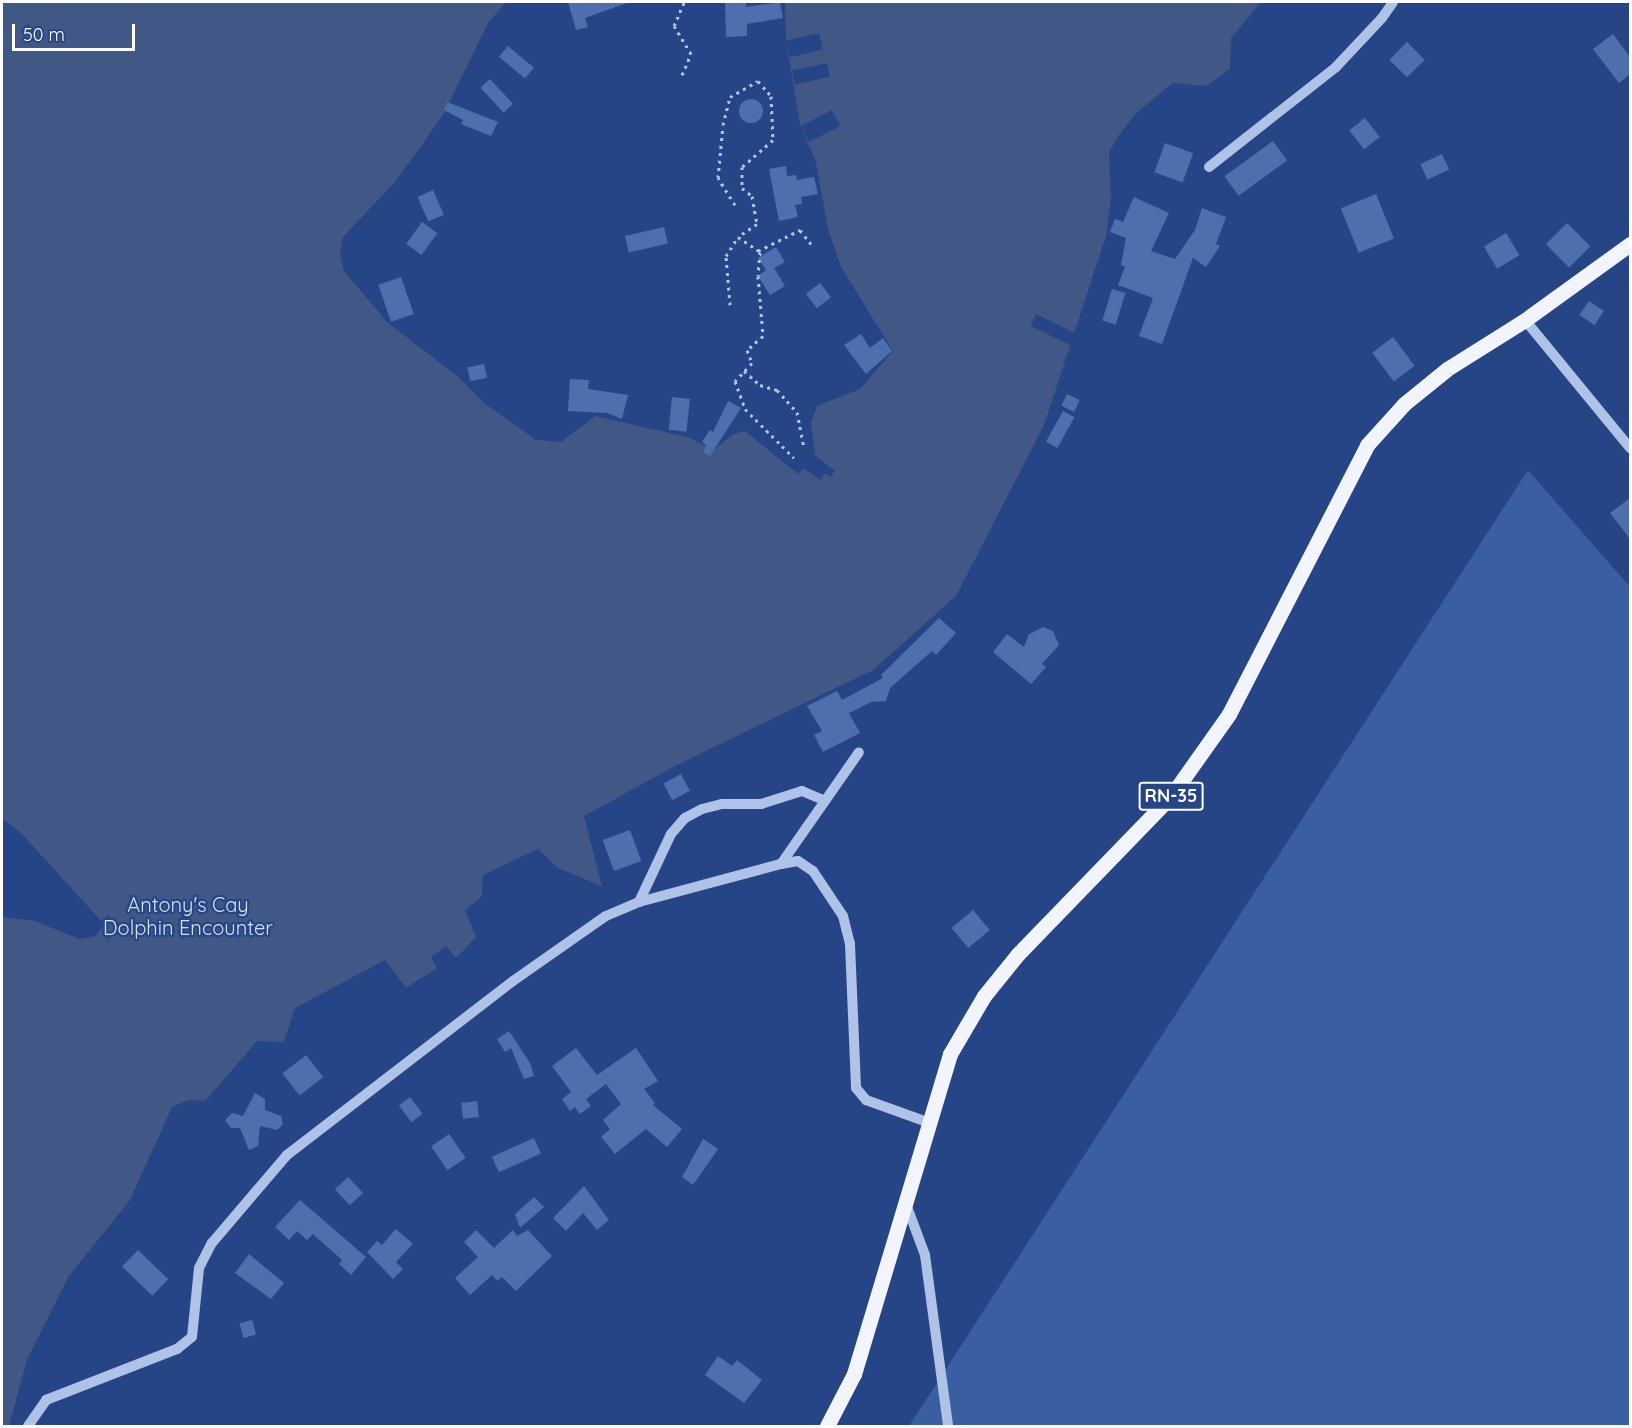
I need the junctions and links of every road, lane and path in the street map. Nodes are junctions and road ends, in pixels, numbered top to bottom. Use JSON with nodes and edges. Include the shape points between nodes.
{"nodes":[{"id":1,"x":684,"y":2,"type":"edge"},
{"id":2,"x":1394,"y":2,"type":"edge"},
{"id":3,"x":682,"y":75,"type":"dead end"},
{"id":4,"x":1209,"y":167,"type":"dead end"},
{"id":5,"x":735,"y":205,"type":"dead end"},
{"id":6,"x":738,"y":237,"type":"junction"},
{"id":7,"x":812,"y":244,"type":"dead end"},
{"id":8,"x":1630,"y":244,"type":"edge"},
{"id":9,"x":758,"y":251,"type":"junction"},
{"id":10,"x":730,"y":304,"type":"dead end"},
{"id":11,"x":1525,"y":320,"type":"junction"},
{"id":12,"x":744,"y":371,"type":"junction"},
{"id":13,"x":804,"y":447,"type":"dead end"},
{"id":14,"x":1630,"y":448,"type":"edge"},
{"id":15,"x":794,"y":458,"type":"dead end"},
{"id":16,"x":859,"y":752,"type":"dead end"},
{"id":17,"x":825,"y":801,"type":"junction"},
{"id":18,"x":781,"y":864,"type":"junction"},
{"id":19,"x":639,"y":902,"type":"junction"},
{"id":20,"x":930,"y":1123,"type":"junction"},
{"id":21,"x":906,"y":1204,"type":"junction"},
{"id":22,"x":28,"y":1426,"type":"edge"},
{"id":23,"x":827,"y":1426,"type":"edge"},
{"id":24,"x":948,"y":1426,"type":"edge"}],
"edges":[{"from":1,"to":3,"type":"path","via":[[674,26],[691,54]]},
{"from":2,"to":4,"type":"street","via":[[1336,67]]},
{"from":5,"to":6,"type":"path","via":[[718,178],[723,125],[729,97],[758,81],[771,96],[772,140],[742,167],[742,188],[752,196],[757,224]]},
{"from":6,"to":9,"type":"path"},
{"from":6,"to":10,"type":"path","via":[[726,256]]},
{"from":7,"to":9,"type":"path","via":[[800,230]]},
{"from":8,"to":11,"type":"main road","number":"RN-35"},
{"from":9,"to":12,"type":"path","via":[[763,336],[747,350],[752,363]]},
{"from":11,"to":14,"type":"street"},
{"from":11,"to":20,"type":"main road","number":"RN-35","via":[[1447,369],[1404,404],[1367,445],[1229,714],[1171,796],[1018,954],[984,996],[950,1054]]},
{"from":12,"to":13,"type":"path","via":[[760,385],[777,390],[797,412]]},
{"from":12,"to":15,"type":"path","via":[[735,381],[745,408]]},
{"from":16,"to":17,"type":"street"},
{"from":17,"to":18,"type":"street"},
{"from":17,"to":19,"type":"street","via":[[802,791],[761,804],[722,804],[685,818],[670,834]]},
{"from":18,"to":19,"type":"street"},
{"from":18,"to":20,"type":"street","via":[[798,861],[813,871],[843,916],[850,944],[856,1088],[866,1100]]},
{"from":19,"to":22,"type":"street","via":[[606,916],[513,981],[287,1155],[212,1243],[199,1268],[192,1336],[185,1343],[46,1400]]},
{"from":20,"to":21,"type":"main road","number":"RN-35"},
{"from":21,"to":23,"type":"main road","number":"RN-35","via":[[854,1374]]},
{"from":21,"to":24,"type":"street","via":[[925,1255]]}]}
